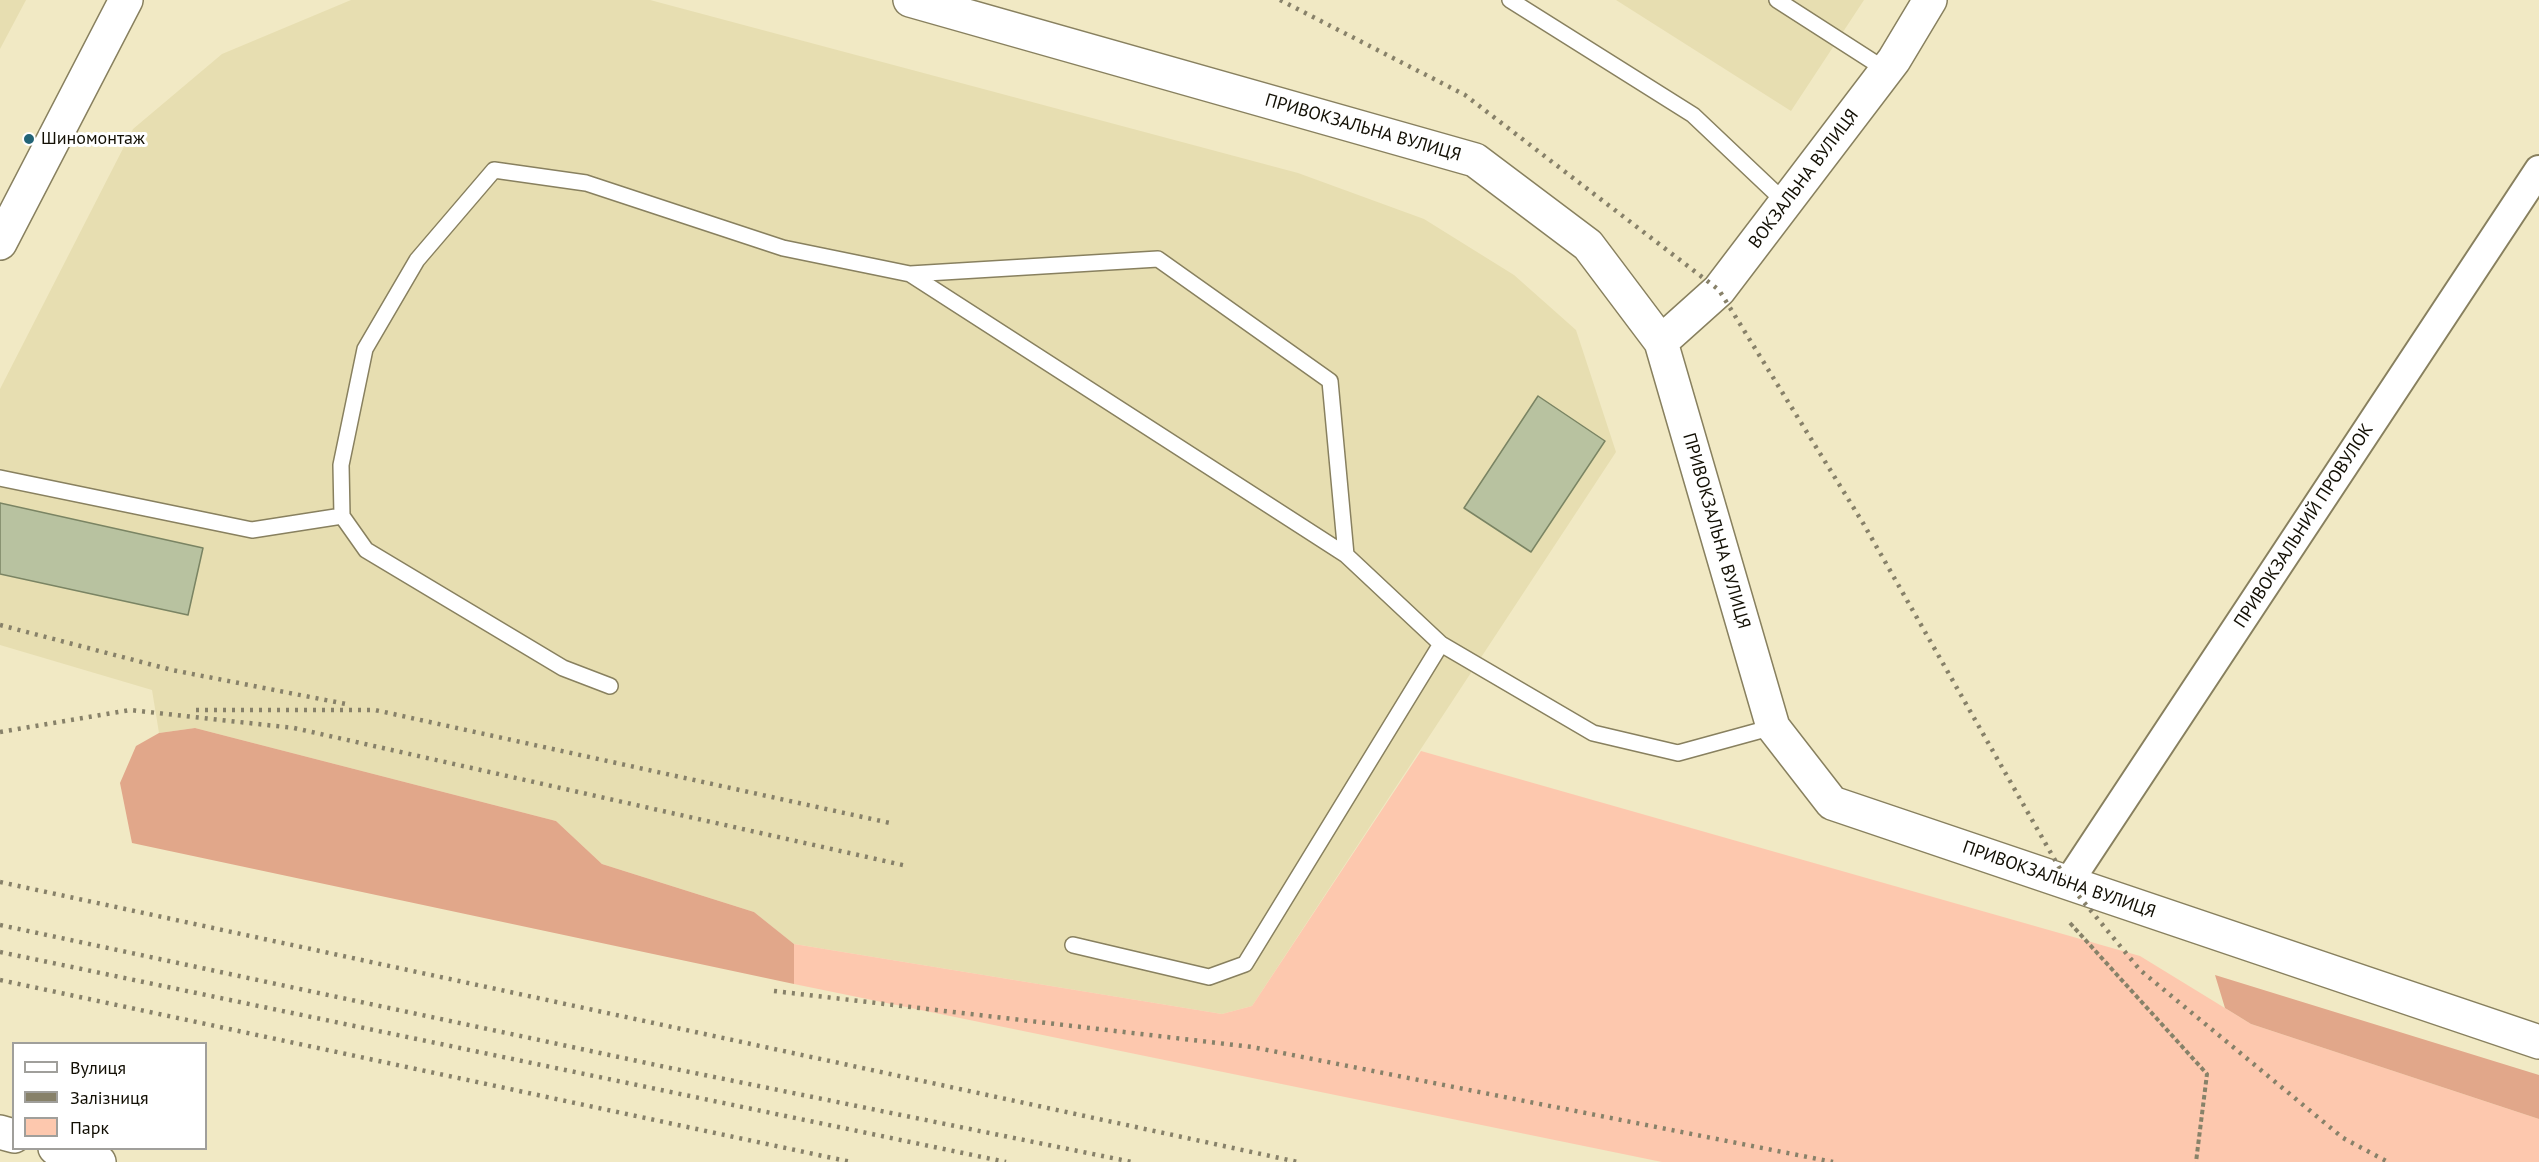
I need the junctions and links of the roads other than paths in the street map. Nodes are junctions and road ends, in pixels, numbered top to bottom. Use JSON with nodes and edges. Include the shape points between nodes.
{"nodes":[{"id":1,"x":126,"y":0,"type":"edge"},
{"id":2,"x":910,"y":0,"type":"edge"},
{"id":3,"x":1510,"y":0,"type":"edge"},
{"id":4,"x":1777,"y":0,"type":"edge"},
{"id":5,"x":1930,"y":0,"type":"edge"},
{"id":6,"x":1886,"y":70,"type":"junction"},
{"id":7,"x":2539,"y":170,"type":"edge"},
{"id":8,"x":1786,"y":203,"type":"junction"},
{"id":9,"x":0,"y":243,"type":"edge"},
{"id":10,"x":910,"y":274,"type":"junction"},
{"id":11,"x":1660,"y":342,"type":"junction"},
{"id":12,"x":0,"y":478,"type":"edge"},
{"id":13,"x":342,"y":516,"type":"junction"},
{"id":14,"x":1346,"y":555,"type":"junction"},
{"id":15,"x":1441,"y":645,"type":"junction"},
{"id":16,"x":610,"y":686,"type":"dead end"},
{"id":17,"x":1773,"y":728,"type":"junction"},
{"id":18,"x":2059,"y":880,"type":"junction"},
{"id":19,"x":1073,"y":945,"type":"dead end"},
{"id":20,"x":2539,"y":1042,"type":"edge"},
{"id":21,"x":58,"y":1150,"type":"edge"},
{"id":22,"x":99,"y":1162,"type":"edge"}],
"edges":[{"from":1,"to":9,"type":"main road"},
{"from":2,"to":11,"type":"main road","name":"ПРИВОКЗАЛЬНА ВУЛИЦЯ","via":[[1475,160],[1588,245]]},
{"from":3,"to":8,"type":"lane","via":[[1693,115]]},
{"from":4,"to":6,"type":"lane"},
{"from":5,"to":6,"type":"main road","name":"ВОКЗАЛЬНА ВУЛИЦЯ"},
{"from":6,"to":8,"type":"main road","name":"ВОКЗАЛЬНА ВУЛИЦЯ"},
{"from":7,"to":18,"type":"street","name":"ПРИВОКЗАЛЬНИЙ ПРОВУЛОК"},
{"from":8,"to":11,"type":"main road","name":"ВОКЗАЛЬНА ВУЛИЦЯ","via":[[1719,290]]},
{"from":10,"to":13,"type":"lane","via":[[783,248],[586,183],[494,170],[417,260],[364,349],[341,465]]},
{"from":10,"to":14,"type":"lane"},
{"from":10,"to":14,"type":"lane","via":[[1158,259],[1330,381]]},
{"from":11,"to":17,"type":"main road","name":"ПРИВОКЗАЛЬНА ВУЛИЦЯ"},
{"from":12,"to":13,"type":"lane","via":[[252,530]]},
{"from":13,"to":16,"type":"lane","via":[[366,550],[563,668]]},
{"from":14,"to":15,"type":"lane"},
{"from":15,"to":17,"type":"lane","via":[[1593,733],[1678,753]]},
{"from":15,"to":19,"type":"lane","via":[[1245,964],[1209,977]]},
{"from":17,"to":18,"type":"main road","name":"ПРИВОКЗАЛЬНА ВУЛИЦЯ","via":[[1832,803]]},
{"from":18,"to":20,"type":"main road","name":"ПРИВОКЗАЛЬНА ВУЛИЦЯ"},
{"from":21,"to":22,"type":"main road"}]}
